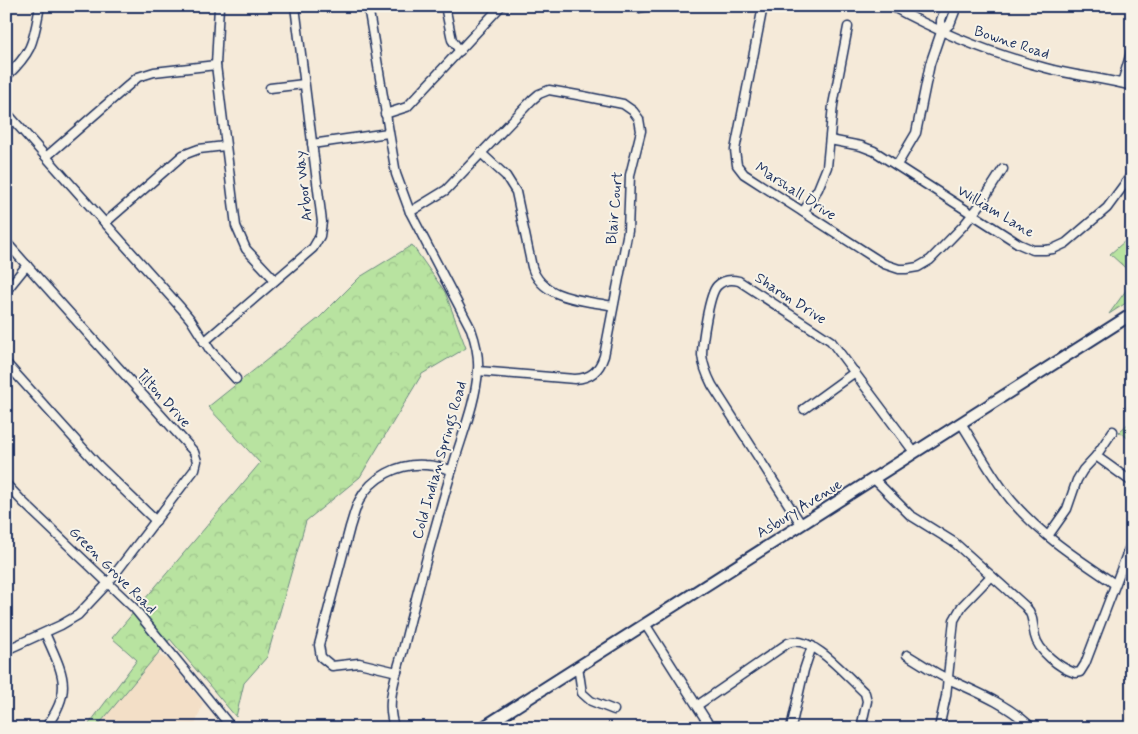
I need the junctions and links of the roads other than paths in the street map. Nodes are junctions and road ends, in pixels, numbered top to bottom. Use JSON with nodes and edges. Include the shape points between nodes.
{"nodes":[{"id":1,"x":40,"y":6,"type":"edge"},
{"id":2,"x":219,"y":6,"type":"edge"},
{"id":3,"x":295,"y":6,"type":"edge"},
{"id":4,"x":368,"y":6,"type":"edge"},
{"id":5,"x":445,"y":6,"type":"edge"},
{"id":6,"x":501,"y":6,"type":"edge"},
{"id":7,"x":630,"y":6,"type":"edge"},
{"id":8,"x":649,"y":6,"type":"edge"},
{"id":9,"x":763,"y":6,"type":"edge"},
{"id":10,"x":891,"y":6,"type":"edge"},
{"id":11,"x":946,"y":6,"type":"edge"},
{"id":12,"x":957,"y":6,"type":"edge"},
{"id":13,"x":848,"y":27,"type":"dead end"},
{"id":14,"x":941,"y":32,"type":"junction"},
{"id":15,"x":1132,"y":49,"type":"edge"},
{"id":16,"x":460,"y":51,"type":"junction"},
{"id":17,"x":216,"y":65,"type":"junction"},
{"id":18,"x":6,"y":77,"type":"edge"},
{"id":19,"x":1122,"y":83,"type":"junction"},
{"id":20,"x":304,"y":84,"type":"junction"},
{"id":21,"x":1132,"y":86,"type":"edge"},
{"id":22,"x":270,"y":88,"type":"dead end"},
{"id":23,"x":6,"y":112,"type":"edge"},
{"id":24,"x":385,"y":114,"type":"junction"},
{"id":25,"x":388,"y":133,"type":"junction"},
{"id":26,"x":830,"y":140,"type":"junction"},
{"id":27,"x":312,"y":144,"type":"junction"},
{"id":28,"x":225,"y":146,"type":"junction"},
{"id":29,"x":481,"y":153,"type":"junction"},
{"id":30,"x":46,"y":157,"type":"junction"},
{"id":31,"x":896,"y":166,"type":"junction"},
{"id":32,"x":1003,"y":170,"type":"dead end"},
{"id":33,"x":1132,"y":174,"type":"edge"},
{"id":34,"x":410,"y":212,"type":"junction"},
{"id":35,"x":803,"y":212,"type":"junction"},
{"id":36,"x":973,"y":214,"type":"junction"},
{"id":37,"x":105,"y":223,"type":"junction"},
{"id":38,"x":6,"y":242,"type":"edge"},
{"id":39,"x":27,"y":265,"type":"junction"},
{"id":40,"x":275,"y":280,"type":"junction"},
{"id":41,"x":6,"y":291,"type":"edge"},
{"id":42,"x":613,"y":306,"type":"junction"},
{"id":43,"x":1132,"y":314,"type":"edge"},
{"id":44,"x":204,"y":342,"type":"junction"},
{"id":45,"x":6,"y":363,"type":"edge"},
{"id":46,"x":478,"y":371,"type":"junction"},
{"id":47,"x":855,"y":372,"type":"junction"},
{"id":48,"x":236,"y":379,"type":"dead end"},
{"id":49,"x":804,"y":409,"type":"dead end"},
{"id":50,"x":961,"y":423,"type":"junction"},
{"id":51,"x":1113,"y":431,"type":"dead end"},
{"id":52,"x":914,"y":452,"type":"junction"},
{"id":53,"x":1096,"y":456,"type":"junction"},
{"id":54,"x":452,"y":470,"type":"junction"},
{"id":55,"x":873,"y":478,"type":"junction"},
{"id":56,"x":1132,"y":482,"type":"edge"},
{"id":57,"x":6,"y":484,"type":"edge"},
{"id":58,"x":156,"y":521,"type":"junction"},
{"id":59,"x":801,"y":524,"type":"junction"},
{"id":60,"x":1048,"y":536,"type":"junction"},
{"id":61,"x":1132,"y":540,"type":"edge"},
{"id":62,"x":991,"y":576,"type":"junction"},
{"id":63,"x":108,"y":583,"type":"junction"},
{"id":64,"x":1115,"y":584,"type":"junction"},
{"id":65,"x":646,"y":624,"type":"junction"},
{"id":66,"x":45,"y":632,"type":"junction"},
{"id":67,"x":812,"y":646,"type":"junction"},
{"id":68,"x":6,"y":650,"type":"edge"},
{"id":69,"x":907,"y":656,"type":"dead end"},
{"id":70,"x":578,"y":666,"type":"junction"},
{"id":71,"x":397,"y":672,"type":"junction"},
{"id":72,"x":947,"y":679,"type":"junction"},
{"id":73,"x":698,"y":705,"type":"junction"},
{"id":74,"x":614,"y":710,"type":"dead end"},
{"id":75,"x":45,"y":728,"type":"edge"},
{"id":76,"x":232,"y":728,"type":"edge"},
{"id":77,"x":395,"y":728,"type":"edge"},
{"id":78,"x":482,"y":728,"type":"edge"},
{"id":79,"x":711,"y":728,"type":"edge"},
{"id":80,"x":792,"y":728,"type":"edge"},
{"id":81,"x":861,"y":728,"type":"edge"},
{"id":82,"x":939,"y":728,"type":"edge"},
{"id":83,"x":1032,"y":728,"type":"edge"}],
"edges":[{"from":1,"to":18,"type":"street","via":[[32,45],[24,59]]},
{"from":2,"to":17,"type":"street"},
{"from":3,"to":20,"type":"street","name":"Arbor Way"},
{"from":4,"to":24,"type":"street","name":"Cold Indian Springs Road"},
{"from":5,"to":16,"type":"street","via":[[452,40]]},
{"from":6,"to":16,"type":"street"},
{"from":7,"to":8,"type":"street"},
{"from":9,"to":35,"type":"street","name":"Marshall Drive","via":[[735,146],[736,161],[744,174]]},
{"from":10,"to":14,"type":"street","name":"Bowne Road"},
{"from":11,"to":14,"type":"street","via":[[940,20]]},
{"from":12,"to":14,"type":"street","via":[[950,24]]},
{"from":13,"to":26,"type":"street"},
{"from":14,"to":19,"type":"street","name":"Bowne Road","via":[[1048,69]]},
{"from":14,"to":31,"type":"street","via":[[930,64],[916,133]]},
{"from":15,"to":19,"type":"street"},
{"from":16,"to":24,"type":"street","via":[[407,107]]},
{"from":17,"to":28,"type":"street"},
{"from":17,"to":30,"type":"street","via":[[154,72],[138,77]]},
{"from":19,"to":21,"type":"street","name":"Bowne Road"},
{"from":20,"to":22,"type":"street"},
{"from":20,"to":27,"type":"street","name":"Arbor Way"},
{"from":23,"to":30,"type":"street"},
{"from":24,"to":25,"type":"street","name":"Cold Indian Springs Road"},
{"from":25,"to":27,"type":"street"},
{"from":25,"to":34,"type":"street","name":"Cold Indian Springs Road","via":[[396,174]]},
{"from":26,"to":31,"type":"street","name":"William Lane","via":[[866,147]]},
{"from":26,"to":35,"type":"street","via":[[824,175]]},
{"from":27,"to":40,"type":"street","name":"Arbor Way","via":[[322,222],[320,236],[312,248]]},
{"from":28,"to":37,"type":"street","via":[[199,148],[183,155]]},
{"from":28,"to":40,"type":"street","via":[[238,233],[250,254]]},
{"from":29,"to":34,"type":"street","name":"Blair Court","via":[[446,190]]},
{"from":29,"to":42,"type":"street","via":[[506,176],[516,192],[532,267],[542,284],[559,294]]},
{"from":29,"to":42,"type":"street","name":"Blair Court","via":[[544,91],[566,92],[623,104],[633,111],[641,131],[630,175],[628,231]]},
{"from":30,"to":37,"type":"street"},
{"from":31,"to":36,"type":"street","name":"William Lane"},
{"from":32,"to":36,"type":"street","name":"Marshall Drive"},
{"from":33,"to":36,"type":"street","name":"William Lane","via":[[1107,208],[1053,249],[1025,247]]},
{"from":34,"to":46,"type":"street","name":"Cold Indian Springs Road","via":[[471,329],[478,355]]},
{"from":35,"to":36,"type":"street","name":"Marshall Drive","via":[[884,264],[906,270],[930,260]]},
{"from":37,"to":44,"type":"street","via":[[191,320]]},
{"from":38,"to":39,"type":"street","name":"Tilton Drive"},
{"from":39,"to":41,"type":"street"},
{"from":39,"to":58,"type":"street","name":"Tilton Drive","via":[[196,457],[195,469]]},
{"from":40,"to":44,"type":"street","name":"Arbor Way"},
{"from":42,"to":46,"type":"street","name":"Blair Court","via":[[602,363],[590,376],[575,379]]},
{"from":43,"to":50,"type":"main road","name":"Asbury Avenue"},
{"from":44,"to":48,"type":"street"},
{"from":45,"to":58,"type":"street","via":[[98,465]]},
{"from":46,"to":54,"type":"street","name":"Cold Indian Springs Road"},
{"from":47,"to":49,"type":"street"},
{"from":47,"to":52,"type":"street","name":"Sharon Drive"},
{"from":47,"to":59,"type":"street","name":"Sharon Drive","via":[[826,337],[739,281],[722,282],[713,291],[703,339],[706,372]]},
{"from":50,"to":52,"type":"main road","name":"Asbury Avenue"},
{"from":50,"to":60,"type":"street","via":[[1010,498]]},
{"from":51,"to":53,"type":"street"},
{"from":52,"to":55,"type":"main road","name":"Asbury Avenue"},
{"from":53,"to":56,"type":"street"},
{"from":53,"to":60,"type":"street","via":[[1078,477],[1066,509]]},
{"from":54,"to":71,"type":"street","name":"Cold Indian Springs Road"},
{"from":54,"to":71,"type":"street","via":[[425,465],[402,467],[390,472],[366,491],[350,527],[319,654],[332,666],[359,663]]},
{"from":55,"to":59,"type":"main road","name":"Asbury Avenue"},
{"from":55,"to":62,"type":"street","via":[[910,515],[955,543]]},
{"from":57,"to":63,"type":"street","name":"Green Grove Road"},
{"from":58,"to":63,"type":"street","name":"Tilton Drive"},
{"from":59,"to":65,"type":"main road","name":"Asbury Avenue"},
{"from":60,"to":64,"type":"street"},
{"from":61,"to":64,"type":"street"},
{"from":62,"to":64,"type":"street","via":[[1029,610],[1041,648],[1070,671],[1079,672],[1085,664]]},
{"from":62,"to":72,"type":"street","via":[[957,612]]},
{"from":63,"to":66,"type":"street","name":"Tilton Drive","via":[[78,616]]},
{"from":63,"to":76,"type":"street","name":"Green Grove Road","via":[[153,629]]},
{"from":65,"to":70,"type":"main road","name":"Asbury Avenue"},
{"from":65,"to":73,"type":"street"},
{"from":66,"to":68,"type":"street","name":"Tilton Drive"},
{"from":66,"to":75,"type":"street","via":[[60,666],[63,694],[58,710]]},
{"from":67,"to":73,"type":"street","via":[[798,640],[788,643]]},
{"from":67,"to":80,"type":"street"},
{"from":67,"to":81,"type":"street","via":[[865,693]]},
{"from":69,"to":72,"type":"street"},
{"from":70,"to":74,"type":"street","via":[[582,693],[591,702]]},
{"from":70,"to":78,"type":"main road","name":"Asbury Avenue"},
{"from":71,"to":77,"type":"street","name":"Cold Indian Springs Road","via":[[391,710]]},
{"from":72,"to":82,"type":"street"},
{"from":72,"to":83,"type":"street","via":[[1001,705]]},
{"from":73,"to":79,"type":"street"}]}
